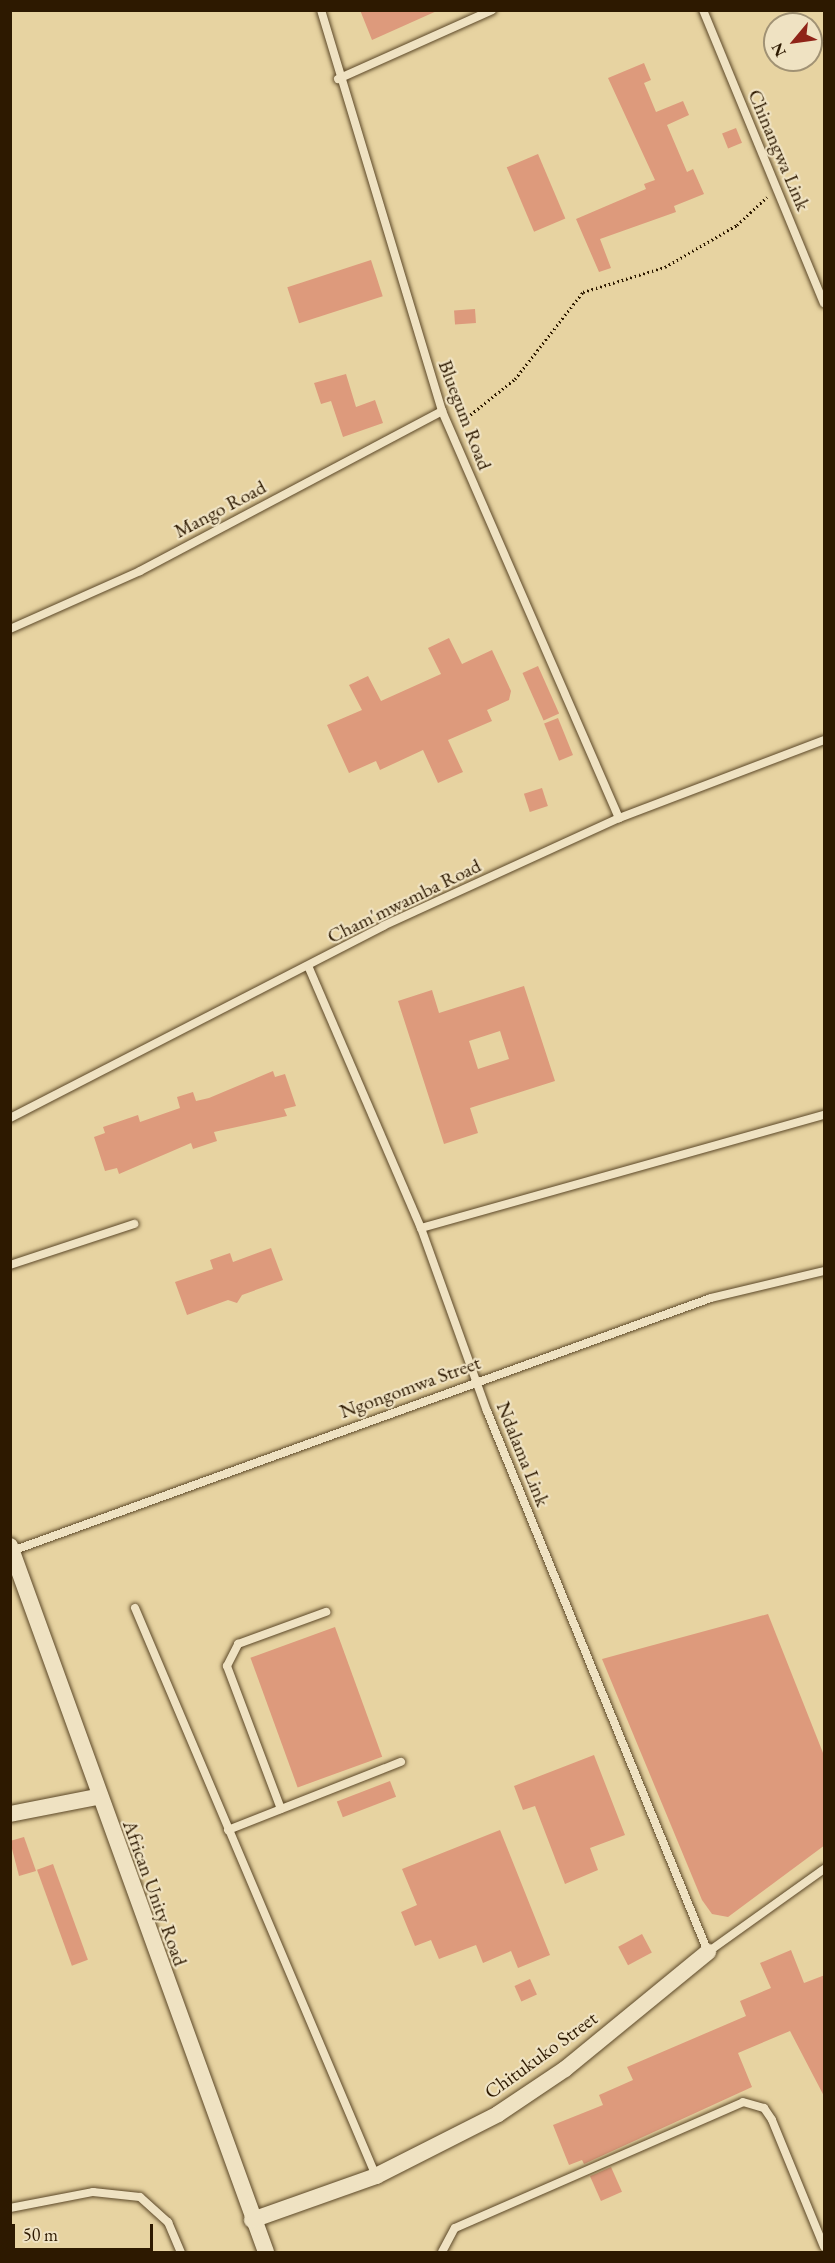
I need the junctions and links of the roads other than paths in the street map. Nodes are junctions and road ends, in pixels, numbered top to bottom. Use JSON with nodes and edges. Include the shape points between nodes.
{"nodes":[{"id":1,"x":321,"y":10,"type":"edge"},
{"id":2,"x":492,"y":10,"type":"edge"},
{"id":3,"x":703,"y":10,"type":"edge"},
{"id":4,"x":338,"y":79,"type":"junction"},
{"id":5,"x":825,"y":303,"type":"edge"},
{"id":6,"x":442,"y":411,"type":"junction"},
{"id":7,"x":10,"y":629,"type":"edge"},
{"id":8,"x":825,"y":740,"type":"edge"},
{"id":9,"x":619,"y":818,"type":"junction"},
{"id":10,"x":309,"y":968,"type":"junction"},
{"id":11,"x":825,"y":1115,"type":"edge"},
{"id":12,"x":10,"y":1118,"type":"edge"},
{"id":13,"x":134,"y":1224,"type":"dead end"},
{"id":14,"x":421,"y":1228,"type":"junction"},
{"id":15,"x":10,"y":1265,"type":"edge"},
{"id":16,"x":825,"y":1271,"type":"edge"},
{"id":17,"x":476,"y":1380,"type":"junction"},
{"id":18,"x":11,"y":1550,"type":"edge"},
{"id":19,"x":135,"y":1608,"type":"dead end"},
{"id":20,"x":326,"y":1612,"type":"dead end"},
{"id":21,"x":401,"y":1762,"type":"dead end"},
{"id":22,"x":97,"y":1797,"type":"junction"},
{"id":23,"x":281,"y":1809,"type":"junction"},
{"id":24,"x":10,"y":1814,"type":"edge"},
{"id":25,"x":228,"y":1830,"type":"junction"},
{"id":26,"x":825,"y":1869,"type":"edge"},
{"id":27,"x":708,"y":1952,"type":"junction"},
{"id":28,"x":376,"y":2176,"type":"junction"},
{"id":29,"x":10,"y":2208,"type":"edge"},
{"id":30,"x":252,"y":2220,"type":"junction"},
{"id":31,"x":825,"y":2247,"type":"edge"},
{"id":32,"x":181,"y":2253,"type":"edge"},
{"id":33,"x":266,"y":2253,"type":"edge"},
{"id":34,"x":442,"y":2253,"type":"edge"}],
"edges":[{"from":1,"to":4,"type":"lane","name":"Bluegum Road"},
{"from":2,"to":4,"type":"lane"},
{"from":3,"to":5,"type":"lane","name":"Chinangwa Link"},
{"from":4,"to":6,"type":"lane","name":"Bluegum Road"},
{"from":6,"to":7,"type":"lane","name":"Mango Road","via":[[140,571]]},
{"from":6,"to":9,"type":"lane","name":"Bluegum Road"},
{"from":8,"to":9,"type":"lane","name":"Cham'mwamba Road"},
{"from":9,"to":10,"type":"lane","name":"Cham'mwamba Road","via":[[382,926]]},
{"from":10,"to":12,"type":"lane","name":"Cham'mwamba Road"},
{"from":10,"to":14,"type":"lane","name":"Ndalama Link"},
{"from":11,"to":14,"type":"lane"},
{"from":13,"to":15,"type":"lane"},
{"from":14,"to":17,"type":"lane","name":"Ndalama Link"},
{"from":16,"to":17,"type":"lane","name":"Ngongomwa Street","via":[[711,1298]]},
{"from":17,"to":18,"type":"lane","name":"Ngongomwa Street"},
{"from":17,"to":27,"type":"lane","name":"Ndalama Link"},
{"from":18,"to":22,"type":"street","name":"African Unity Road"},
{"from":19,"to":25,"type":"lane"},
{"from":20,"to":23,"type":"lane","via":[[238,1644],[227,1666]]},
{"from":21,"to":23,"type":"lane"},
{"from":22,"to":24,"type":"street"},
{"from":22,"to":30,"type":"street","name":"African Unity Road"},
{"from":23,"to":25,"type":"lane"},
{"from":25,"to":28,"type":"lane"},
{"from":26,"to":27,"type":"lane","name":"Chitukuko Street"},
{"from":27,"to":28,"type":"street","name":"Chitukuko Street","via":[[565,2069],[446,2144]]},
{"from":28,"to":30,"type":"street","name":"Chitukuko Street"},
{"from":29,"to":32,"type":"lane","via":[[93,2192],[140,2197],[168,2222]]},
{"from":30,"to":33,"type":"street","name":"African Unity Road"},
{"from":31,"to":34,"type":"lane","via":[[772,2120],[764,2108],[743,2102],[455,2228]]}]}
